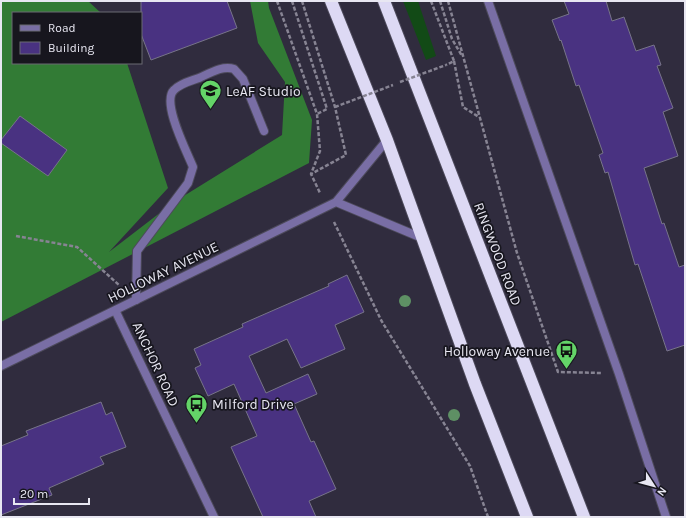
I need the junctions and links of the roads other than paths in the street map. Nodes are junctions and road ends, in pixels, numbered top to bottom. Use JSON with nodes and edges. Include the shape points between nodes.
{"nodes":[{"id":1,"x":331,"y":1,"type":"edge"},
{"id":2,"x":384,"y":1,"type":"edge"},
{"id":3,"x":488,"y":1,"type":"edge"},
{"id":4,"x":264,"y":132,"type":"dead end"},
{"id":5,"x":387,"y":140,"type":"junction"},
{"id":6,"x":336,"y":202,"type":"junction"},
{"id":7,"x":422,"y":238,"type":"junction"},
{"id":8,"x":136,"y":300,"type":"junction"},
{"id":9,"x":115,"y":310,"type":"junction"},
{"id":10,"x":1,"y":366,"type":"edge"},
{"id":11,"x":214,"y":517,"type":"edge"},
{"id":12,"x":527,"y":517,"type":"edge"},
{"id":13,"x":584,"y":517,"type":"edge"},
{"id":14,"x":666,"y":517,"type":"edge"}],
"edges":[{"from":1,"to":5,"type":"highway"},
{"from":2,"to":13,"type":"highway","name":"RINGWOOD ROAD"},
{"from":3,"to":14,"type":"street","via":[[619,374]]},
{"from":4,"to":8,"type":"street","via":[[243,79],[234,69],[224,68],[174,90],[170,98],[170,109],[193,167],[192,173],[188,183],[137,251]]},
{"from":5,"to":6,"type":"street","name":"HOLLOWAY AVENUE"},
{"from":5,"to":7,"type":"highway"},
{"from":6,"to":7,"type":"street"},
{"from":6,"to":8,"type":"street","name":"HOLLOWAY AVENUE"},
{"from":7,"to":12,"type":"highway"},
{"from":8,"to":9,"type":"street","name":"HOLLOWAY AVENUE"},
{"from":9,"to":10,"type":"street","name":"HOLLOWAY AVENUE"},
{"from":9,"to":11,"type":"street","name":"ANCHOR ROAD"}]}
